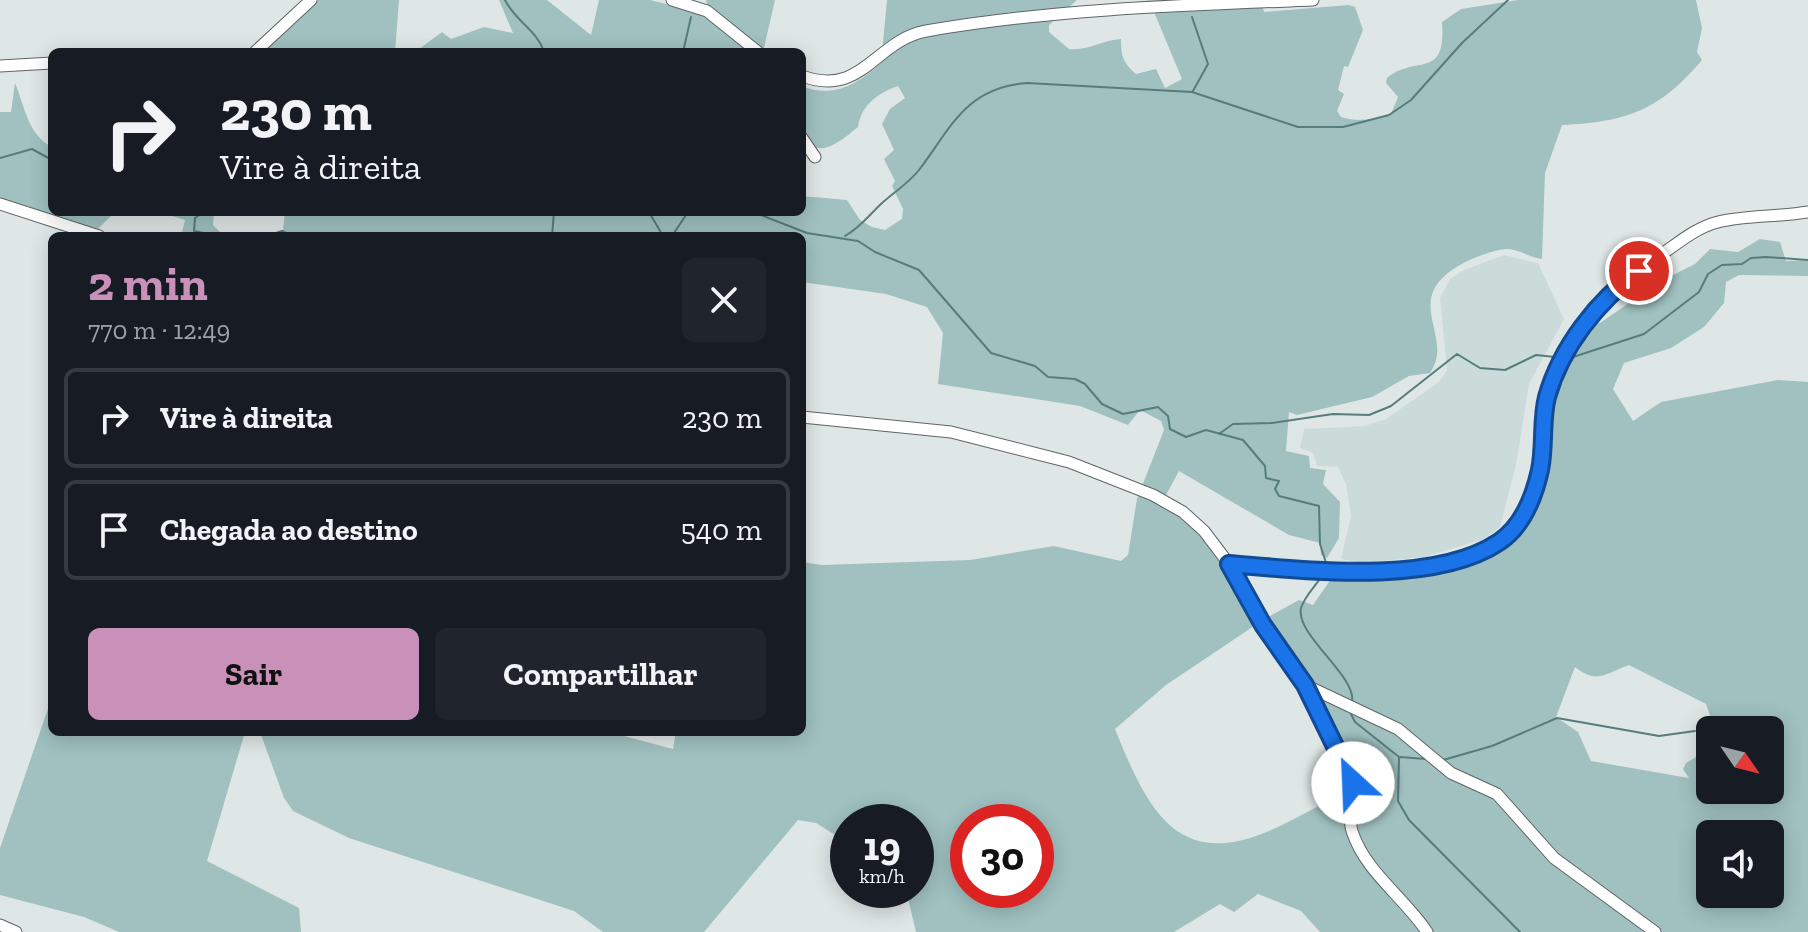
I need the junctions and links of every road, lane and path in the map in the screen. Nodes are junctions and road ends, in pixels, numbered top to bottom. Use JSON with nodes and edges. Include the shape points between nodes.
{"nodes":[{"id":1,"x":311,"y":0,"type":"edge"},
{"id":2,"x":672,"y":0,"type":"edge"},
{"id":3,"x":1313,"y":0,"type":"edge"},
{"id":4,"x":259,"y":48,"type":"edge"},
{"id":5,"x":753,"y":48,"type":"edge"},
{"id":6,"x":48,"y":63,"type":"edge"},
{"id":7,"x":0,"y":66,"type":"edge"},
{"id":8,"x":806,"y":78,"type":"edge"},
{"id":9,"x":806,"y":144,"type":"edge"},
{"id":10,"x":815,"y":157,"type":"dead end"},
{"id":11,"x":0,"y":204,"type":"edge"},
{"id":12,"x":1808,"y":212,"type":"edge"},
{"id":13,"x":87,"y":232,"type":"edge"},
{"id":14,"x":806,"y":417,"type":"edge"},
{"id":15,"x":1229,"y":564,"type":"junction"},
{"id":16,"x":1305,"y":685,"type":"junction"},
{"id":17,"x":0,"y":925,"type":"edge"},
{"id":18,"x":16,"y":932,"type":"edge"},
{"id":19,"x":1427,"y":932,"type":"edge"},
{"id":20,"x":1655,"y":932,"type":"edge"}],
"edges":[{"from":1,"to":4,"type":"street"},
{"from":2,"to":5,"type":"street","via":[[707,11]]},
{"from":3,"to":8,"type":"street","via":[[1096,13],[924,32],[895,43],[845,80]]},
{"from":6,"to":7,"type":"street"},
{"from":9,"to":10,"type":"street"},
{"from":11,"to":13,"type":"street"},
{"from":12,"to":15,"type":"street","via":[[1719,221],[1700,228],[1598,304],[1552,384],[1536,486],[1522,519],[1501,542],[1423,567],[1319,572]]},
{"from":14,"to":15,"type":"street","via":[[935,430],[1069,462],[1183,512]]},
{"from":15,"to":16,"type":"street"},
{"from":16,"to":19,"type":"street","via":[[1351,777],[1356,840]]},
{"from":16,"to":20,"type":"street","via":[[1411,737],[1451,773],[1502,798],[1554,858]]},
{"from":17,"to":18,"type":"street"}]}
